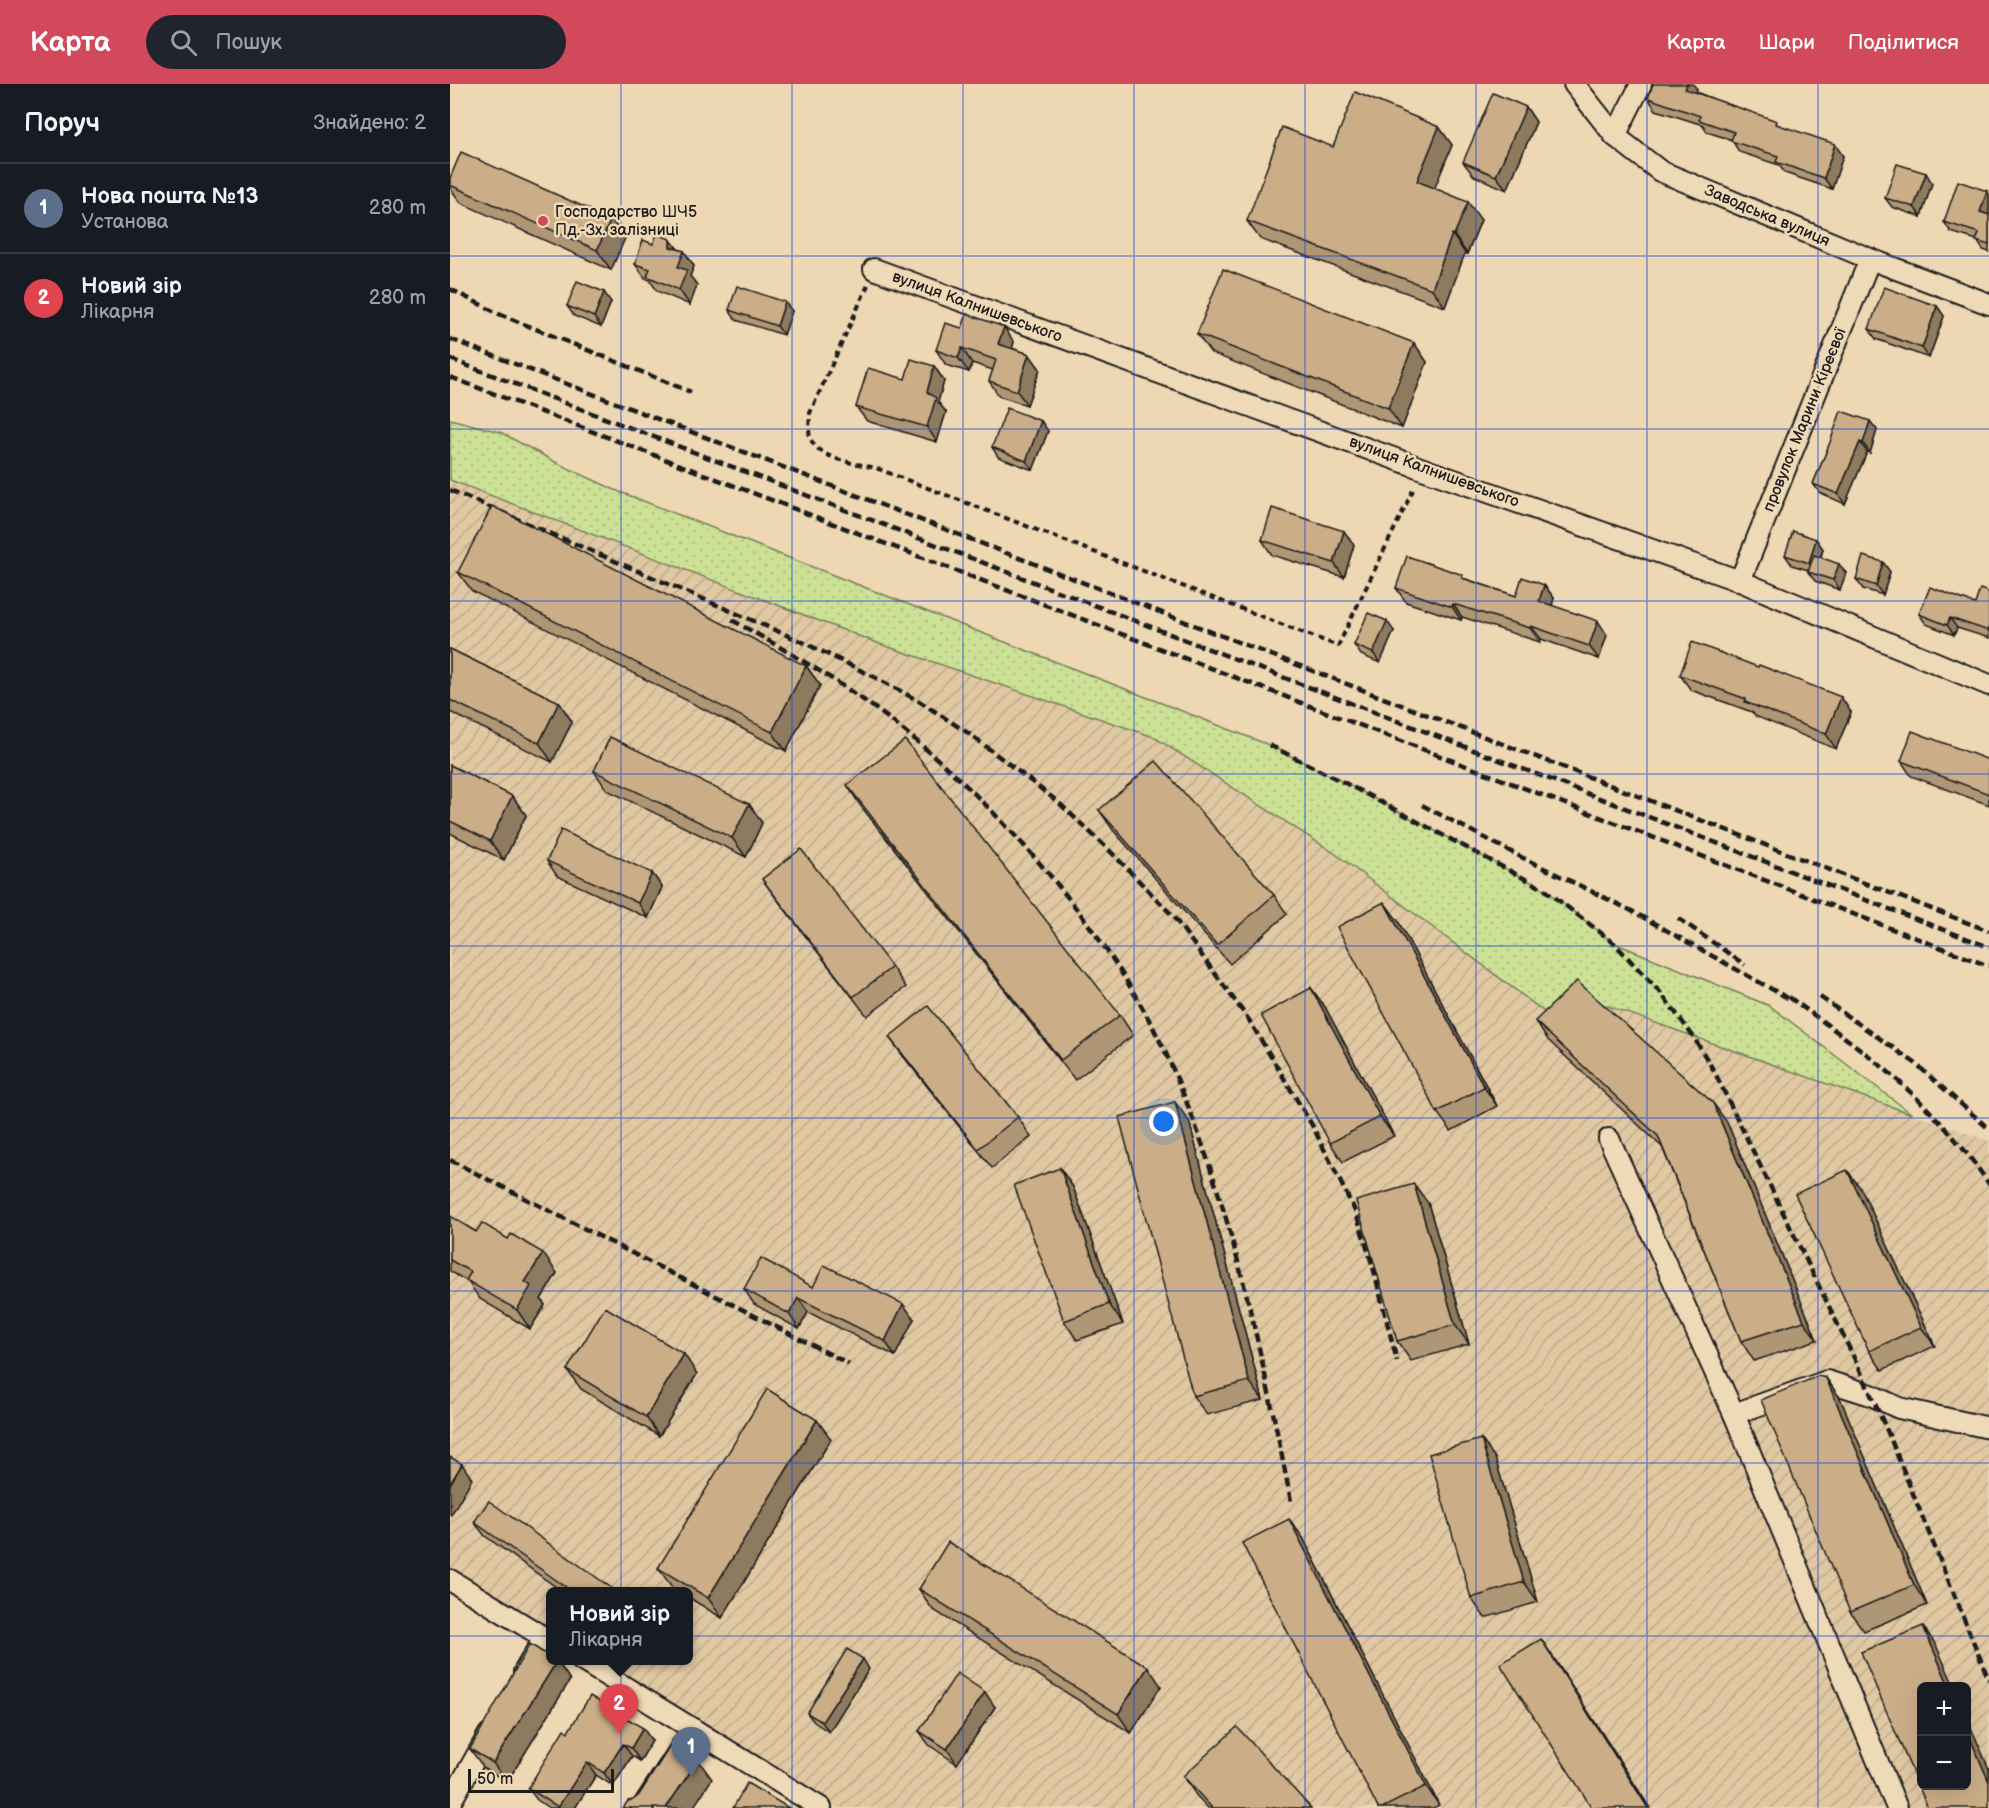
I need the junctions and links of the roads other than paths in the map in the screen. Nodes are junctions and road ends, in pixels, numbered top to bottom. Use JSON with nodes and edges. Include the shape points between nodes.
{"nodes":[{"id":1,"x":1574,"y":84,"type":"edge"},
{"id":2,"x":1641,"y":84,"type":"edge"},
{"id":3,"x":1615,"y":136,"type":"junction"},
{"id":4,"x":1870,"y":259,"type":"junction"},
{"id":5,"x":874,"y":270,"type":"road end"},
{"id":6,"x":1989,"y":304,"type":"edge"},
{"id":7,"x":1740,"y":581,"type":"junction"},
{"id":8,"x":1989,"y":685,"type":"edge"},
{"id":9,"x":1609,"y":1139,"type":"dead end"},
{"id":10,"x":1734,"y":1414,"type":"junction"},
{"id":11,"x":1989,"y":1428,"type":"edge"},
{"id":12,"x":450,"y":1580,"type":"edge"},
{"id":13,"x":546,"y":1639,"type":"edge"},
{"id":14,"x":546,"y":1641,"type":"edge"},
{"id":15,"x":589,"y":1665,"type":"edge"},
{"id":16,"x":514,"y":1689,"type":"edge"},
{"id":17,"x":497,"y":1720,"type":"edge"},
{"id":18,"x":693,"y":1729,"type":"junction"},
{"id":19,"x":450,"y":1803,"type":"edge"},
{"id":20,"x":642,"y":1808,"type":"edge"},
{"id":21,"x":821,"y":1808,"type":"edge"},
{"id":22,"x":1897,"y":1808,"type":"edge"}],
"edges":[{"from":1,"to":3,"type":"street","name":"Заводська вулиця"},
{"from":2,"to":3,"type":"street"},
{"from":3,"to":4,"type":"street","name":"Заводська вулиця","via":[[1660,171]]},
{"from":4,"to":6,"type":"street","name":"Заводська вулиця"},
{"from":4,"to":7,"type":"street","name":"провулок Марини Кіреєвої"},
{"from":5,"to":7,"type":"street","name":"вулиця Калнишевського"},
{"from":7,"to":8,"type":"street","name":"вулиця Калнишевського"},
{"from":9,"to":10,"type":"street"},
{"from":10,"to":11,"type":"street","via":[[1827,1381],[1899,1408]]},
{"from":10,"to":22,"type":"street"},
{"from":12,"to":13,"type":"street"},
{"from":14,"to":16,"type":"street"},
{"from":15,"to":18,"type":"street"},
{"from":17,"to":19,"type":"street"},
{"from":18,"to":20,"type":"street"},
{"from":18,"to":21,"type":"street"}]}
